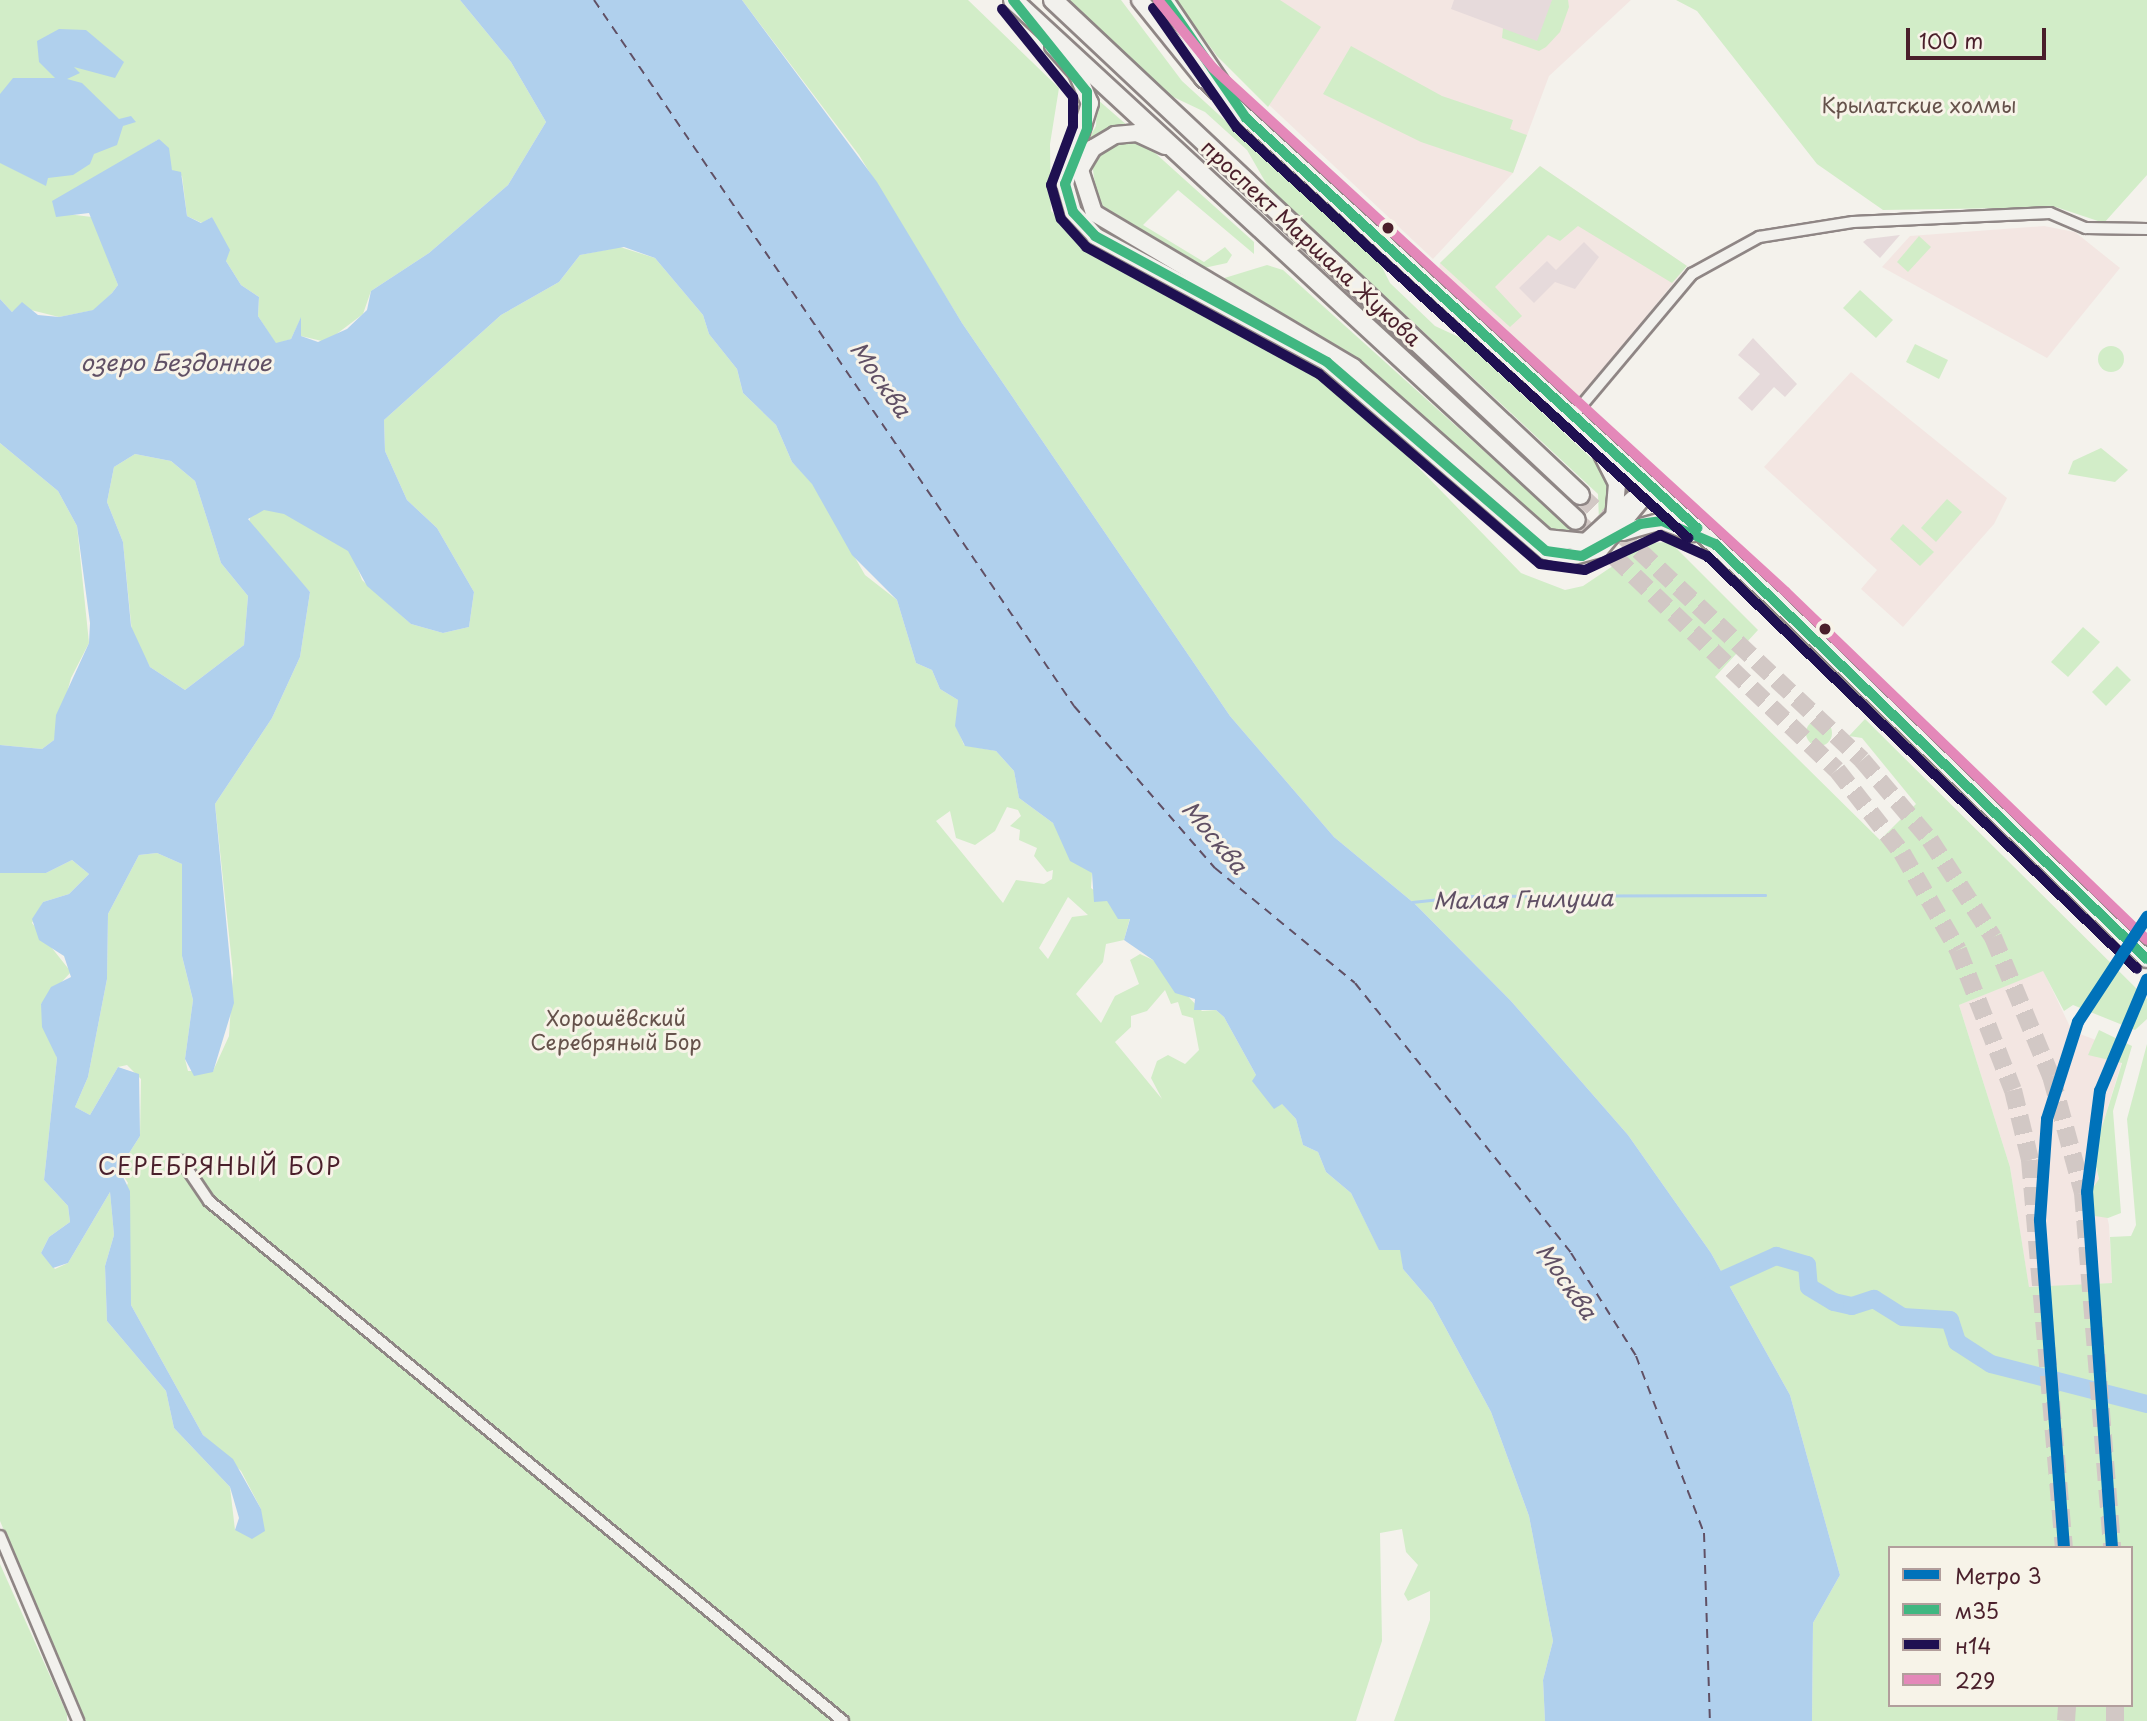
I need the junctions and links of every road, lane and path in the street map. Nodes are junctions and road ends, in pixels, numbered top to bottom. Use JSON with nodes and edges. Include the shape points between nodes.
{"nodes":[{"id":1,"x":1013,"y":0,"type":"edge"},
{"id":2,"x":1053,"y":0,"type":"edge"},
{"id":3,"x":1140,"y":0,"type":"edge"},
{"id":4,"x":1165,"y":0,"type":"edge"},
{"id":5,"x":1245,"y":117,"type":"junction"},
{"id":6,"x":1198,"y":167,"type":"junction"},
{"id":7,"x":2147,"y":229,"type":"edge"},
{"id":8,"x":1572,"y":417,"type":"junction"},
{"id":9,"x":1588,"y":430,"type":"junction"},
{"id":10,"x":1651,"y":488,"type":"junction"},
{"id":11,"x":1580,"y":495,"type":"tunnel mouth"},
{"id":12,"x":1576,"y":520,"type":"tunnel mouth"},
{"id":13,"x":1611,"y":532,"type":"junction"},
{"id":14,"x":1715,"y":544,"type":"junction"},
{"id":15,"x":2147,"y":959,"type":"edge"},
{"id":16,"x":182,"y":1161,"type":"dead end"},
{"id":17,"x":0,"y":1536,"type":"edge"},
{"id":18,"x":78,"y":1721,"type":"edge"},
{"id":19,"x":843,"y":1721,"type":"edge"}],
"edges":[{"from":1,"to":6,"type":"main road","name":"проспект Маршала Жукова"},
{"from":1,"to":13,"type":"main road","via":[[1087,92],[1087,129],[1065,184],[1081,225],[1327,362],[1532,544],[1582,556]]},
{"from":2,"to":11,"type":"main road","name":"проспект Маршала Жукова"},
{"from":3,"to":5,"type":"main road","via":[[1183,57]]},
{"from":4,"to":5,"type":"main road"},
{"from":5,"to":8,"type":"main road"},
{"from":6,"to":12,"type":"main road","name":"проспект Маршала Жукова"},
{"from":6,"to":13,"type":"main road","via":[[1148,136],[1115,135],[1085,157],[1080,185],[1106,223],[1353,367],[1546,538],[1575,544]]},
{"from":7,"to":8,"type":"street","via":[[2087,228],[2050,213],[1853,222],[1759,237],[1692,274]]},
{"from":8,"to":9,"type":"main road"},
{"from":9,"to":10,"type":"main road"},
{"from":9,"to":13,"type":"main road","via":[[1617,484]]},
{"from":10,"to":13,"type":"main road"},
{"from":10,"to":14,"type":"main road"},
{"from":13,"to":14,"type":"main road","via":[[1662,521]]},
{"from":14,"to":15,"type":"main road"},
{"from":16,"to":19,"type":"street","via":[[209,1201]]},
{"from":17,"to":18,"type":"street"}]}
